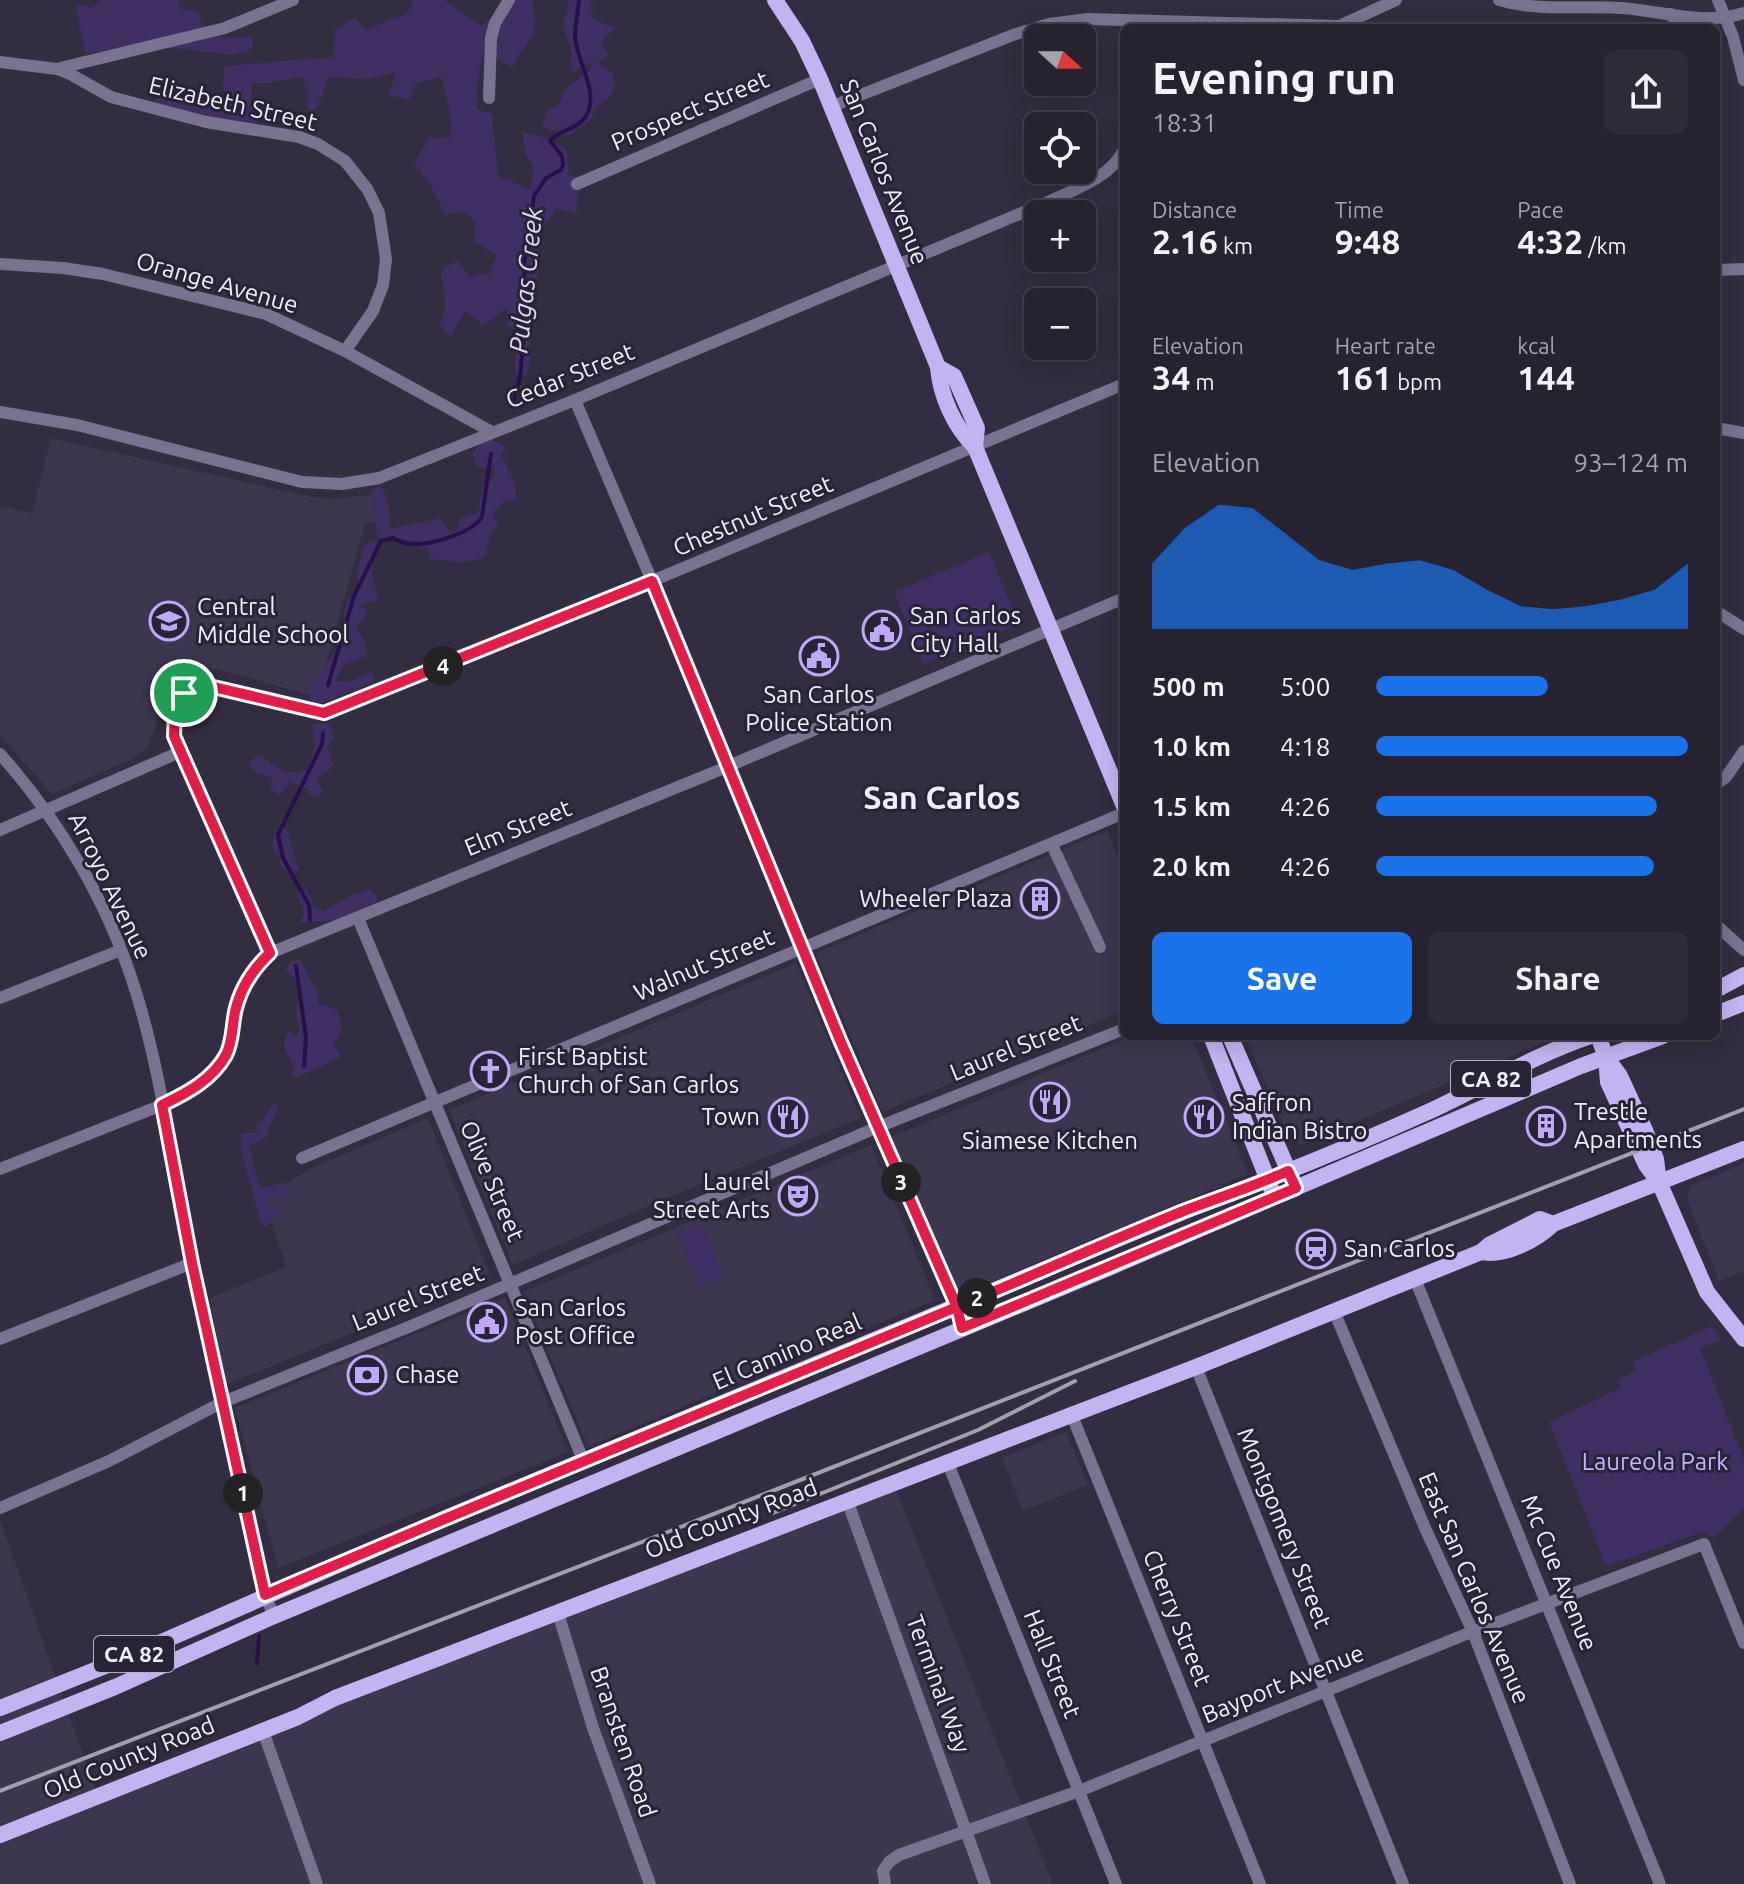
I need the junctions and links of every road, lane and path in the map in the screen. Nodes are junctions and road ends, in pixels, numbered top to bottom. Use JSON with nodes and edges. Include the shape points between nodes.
{"nodes":[{"id":1,"x":293,"y":0,"type":"edge"},
{"id":2,"x":509,"y":0,"type":"edge"},
{"id":3,"x":1396,"y":0,"type":"edge"},
{"id":4,"x":1499,"y":0,"type":"edge"},
{"id":5,"x":1718,"y":0,"type":"edge"},
{"id":6,"x":779,"y":2,"type":"edge"},
{"id":7,"x":1744,"y":13,"type":"edge"},
{"id":8,"x":1671,"y":14,"type":"junction"},
{"id":9,"x":1726,"y":19,"type":"junction"},
{"id":10,"x":1239,"y":23,"type":"junction"},
{"id":11,"x":1244,"y":24,"type":"edge"},
{"id":12,"x":1263,"y":24,"type":"edge"},
{"id":13,"x":1343,"y":24,"type":"edge"},
{"id":14,"x":1677,"y":24,"type":"edge"},
{"id":15,"x":1718,"y":24,"type":"edge"},
{"id":16,"x":0,"y":62,"type":"edge"},
{"id":17,"x":57,"y":69,"type":"junction"},
{"id":18,"x":820,"y":79,"type":"junction"},
{"id":19,"x":1744,"y":80,"type":"edge"},
{"id":20,"x":489,"y":98,"type":"dead end"},
{"id":21,"x":830,"y":107,"type":"junction"},
{"id":22,"x":1120,"y":157,"type":"edge"},
{"id":23,"x":577,"y":184,"type":"dead end"},
{"id":24,"x":0,"y":264,"type":"edge"},
{"id":25,"x":896,"y":264,"type":"junction"},
{"id":26,"x":1744,"y":269,"type":"edge"},
{"id":27,"x":1720,"y":270,"type":"edge"},
{"id":28,"x":345,"y":351,"type":"junction"},
{"id":29,"x":1120,"y":386,"type":"edge"},
{"id":30,"x":575,"y":400,"type":"junction"},
{"id":31,"x":0,"y":412,"type":"edge"},
{"id":32,"x":1720,"y":429,"type":"edge"},
{"id":33,"x":492,"y":432,"type":"junction"},
{"id":34,"x":1744,"y":433,"type":"edge"},
{"id":35,"x":975,"y":447,"type":"junction"},
{"id":36,"x":652,"y":581,"type":"junction"},
{"id":37,"x":1120,"y":600,"type":"edge"},
{"id":38,"x":1720,"y":614,"type":"edge"},
{"id":39,"x":1051,"y":629,"type":"junction"},
{"id":40,"x":1744,"y":629,"type":"edge"},
{"id":41,"x":1744,"y":751,"type":"edge"},
{"id":42,"x":180,"y":752,"type":"junction"},
{"id":43,"x":0,"y":754,"type":"edge"},
{"id":44,"x":729,"y":766,"type":"junction"},
{"id":45,"x":1720,"y":781,"type":"edge"},
{"id":46,"x":1120,"y":796,"type":"edge"},
{"id":47,"x":47,"y":810,"type":"junction"},
{"id":48,"x":1120,"y":815,"type":"edge"},
{"id":49,"x":0,"y":830,"type":"edge"},
{"id":50,"x":1052,"y":845,"type":"junction"},
{"id":51,"x":358,"y":918,"type":"junction"},
{"id":52,"x":1720,"y":929,"type":"edge"},
{"id":53,"x":804,"y":946,"type":"junction"},
{"id":54,"x":1100,"y":947,"type":"dead end"},
{"id":55,"x":121,"y":950,"type":"junction"},
{"id":56,"x":1744,"y":950,"type":"edge"},
{"id":57,"x":270,"y":953,"type":"junction"},
{"id":58,"x":1744,"y":975,"type":"edge"},
{"id":59,"x":1720,"y":988,"type":"edge"},
{"id":60,"x":0,"y":998,"type":"edge"},
{"id":61,"x":1744,"y":1003,"type":"edge"},
{"id":62,"x":1720,"y":1012,"type":"edge"},
{"id":63,"x":1120,"y":1031,"type":"edge"},
{"id":64,"x":1213,"y":1040,"type":"edge"},
{"id":65,"x":1232,"y":1040,"type":"edge"},
{"id":66,"x":1581,"y":1040,"type":"edge"},
{"id":67,"x":1600,"y":1040,"type":"edge"},
{"id":68,"x":1652,"y":1040,"type":"edge"},
{"id":69,"x":1606,"y":1057,"type":"junction"},
{"id":70,"x":434,"y":1101,"type":"junction"},
{"id":71,"x":162,"y":1105,"type":"junction"},
{"id":72,"x":878,"y":1127,"type":"junction"},
{"id":73,"x":1744,"y":1149,"type":"edge"},
{"id":74,"x":302,"y":1158,"type":"dead end"},
{"id":75,"x":0,"y":1169,"type":"edge"},
{"id":76,"x":1288,"y":1171,"type":"junction"},
{"id":77,"x":1268,"y":1180,"type":"junction"},
{"id":78,"x":1659,"y":1182,"type":"junction"},
{"id":79,"x":1296,"y":1188,"type":"junction"},
{"id":80,"x":1276,"y":1196,"type":"junction"},
{"id":81,"x":192,"y":1263,"type":"junction"},
{"id":82,"x":1415,"y":1279,"type":"junction"},
{"id":83,"x":511,"y":1284,"type":"junction"},
{"id":84,"x":957,"y":1307,"type":"junction"},
{"id":85,"x":1334,"y":1311,"type":"junction"},
{"id":86,"x":962,"y":1328,"type":"junction"},
{"id":87,"x":0,"y":1339,"type":"edge"},
{"id":88,"x":1744,"y":1339,"type":"edge"},
{"id":89,"x":1196,"y":1367,"type":"junction"},
{"id":90,"x":223,"y":1402,"type":"junction"},
{"id":91,"x":1071,"y":1413,"type":"junction"},
{"id":92,"x":947,"y":1461,"type":"junction"},
{"id":93,"x":584,"y":1462,"type":"junction"},
{"id":94,"x":847,"y":1500,"type":"junction"},
{"id":95,"x":0,"y":1508,"type":"edge"},
{"id":96,"x":511,"y":1517,"type":"junction"},
{"id":97,"x":265,"y":1595,"type":"junction"},
{"id":98,"x":1548,"y":1603,"type":"junction"},
{"id":99,"x":558,"y":1613,"type":"junction"},
{"id":100,"x":274,"y":1616,"type":"junction"},
{"id":101,"x":1473,"y":1632,"type":"junction"},
{"id":102,"x":1744,"y":1643,"type":"edge"},
{"id":103,"x":1326,"y":1690,"type":"junction"},
{"id":104,"x":0,"y":1708,"type":"edge"},
{"id":105,"x":263,"y":1731,"type":"junction"},
{"id":106,"x":0,"y":1733,"type":"edge"},
{"id":107,"x":1203,"y":1740,"type":"junction"},
{"id":108,"x":1079,"y":1791,"type":"junction"},
{"id":109,"x":968,"y":1833,"type":"junction"},
{"id":110,"x":0,"y":1835,"type":"edge"},
{"id":111,"x":884,"y":1877,"type":"edge"},
{"id":112,"x":317,"y":1884,"type":"edge"},
{"id":113,"x":650,"y":1884,"type":"edge"},
{"id":114,"x":985,"y":1884,"type":"edge"},
{"id":115,"x":1116,"y":1884,"type":"edge"},
{"id":116,"x":1260,"y":1884,"type":"edge"},
{"id":117,"x":1403,"y":1884,"type":"edge"},
{"id":118,"x":1570,"y":1884,"type":"edge"},
{"id":119,"x":1660,"y":1884,"type":"edge"}],
"edges":[{"from":1,"to":17,"type":"street","via":[[225,28]]},
{"from":2,"to":20,"type":"street","via":[[491,38]]},
{"from":3,"to":13,"type":"street"},
{"from":4,"to":8,"type":"street","via":[[1528,7]]},
{"from":5,"to":9,"type":"street"},
{"from":6,"to":18,"type":"main road","name":"San Carlos Avenue"},
{"from":7,"to":9,"type":"street"},
{"from":8,"to":9,"type":"street"},
{"from":8,"to":14,"type":"street"},
{"from":9,"to":15,"type":"street"},
{"from":9,"to":19,"type":"street"},
{"from":10,"to":11,"type":"street"},
{"from":10,"to":12,"type":"street"},
{"from":10,"to":21,"type":"street","via":[[1088,19],[1049,24]]},
{"from":16,"to":17,"type":"street","name":"Elizabeth Street"},
{"from":17,"to":28,"type":"street","name":"Elizabeth Street","via":[[111,97],[206,122],[299,137],[345,161],[379,213],[386,259],[373,311]]},
{"from":18,"to":21,"type":"main road","name":"San Carlos Avenue"},
{"from":18,"to":23,"type":"street","name":"Prospect Street"},
{"from":21,"to":25,"type":"main road","name":"San Carlos Avenue"},
{"from":22,"to":25,"type":"street","name":"Cedar Street","via":[[1106,173],[1071,190]]},
{"from":24,"to":28,"type":"street","name":"Orange Avenue","via":[[103,274],[251,310]]},
{"from":25,"to":30,"type":"street","name":"Cedar Street"},
{"from":25,"to":35,"type":"main road","name":"San Carlos Avenue","via":[[961,434]]},
{"from":26,"to":27,"type":"street"},
{"from":28,"to":33,"type":"street","name":"Orange Avenue"},
{"from":29,"to":35,"type":"street","name":"Chestnut Street"},
{"from":30,"to":33,"type":"street","name":"Cedar Street"},
{"from":30,"to":36,"type":"street"},
{"from":31,"to":33,"type":"street","name":"Cedar Street","via":[[77,425],[321,484],[379,478]]},
{"from":32,"to":34,"type":"street"},
{"from":35,"to":36,"type":"street","name":"Chestnut Street"},
{"from":35,"to":39,"type":"main road","name":"San Carlos Avenue"},
{"from":36,"to":42,"type":"street","name":"Chestnut Street","via":[[324,713],[205,685],[189,687],[175,711],[174,736]]},
{"from":36,"to":44,"type":"street"},
{"from":37,"to":39,"type":"street","name":"Elm Street"},
{"from":38,"to":40,"type":"street"},
{"from":39,"to":44,"type":"street","name":"Elm Street"},
{"from":39,"to":46,"type":"main road","name":"San Carlos Avenue"},
{"from":41,"to":45,"type":"street"},
{"from":42,"to":47,"type":"street"},
{"from":42,"to":57,"type":"street"},
{"from":43,"to":47,"type":"street","name":"Arroyo Avenue"},
{"from":44,"to":51,"type":"street","name":"Elm Street"},
{"from":44,"to":53,"type":"street"},
{"from":47,"to":49,"type":"street"},
{"from":47,"to":55,"type":"street","name":"Arroyo Avenue"},
{"from":48,"to":50,"type":"street","name":"Walnut Street"},
{"from":50,"to":53,"type":"street","name":"Walnut Street"},
{"from":50,"to":54,"type":"street"},
{"from":51,"to":57,"type":"street","name":"Elm Street"},
{"from":51,"to":70,"type":"street","name":"Olive Street"},
{"from":52,"to":56,"type":"street"},
{"from":53,"to":70,"type":"street","name":"Walnut Street"},
{"from":53,"to":72,"type":"street"},
{"from":55,"to":60,"type":"street"},
{"from":55,"to":71,"type":"street","name":"Arroyo Avenue"},
{"from":57,"to":71,"type":"street","via":[[248,979],[226,1055],[208,1078]]},
{"from":58,"to":59,"type":"main road"},
{"from":61,"to":62,"type":"main road"},
{"from":63,"to":72,"type":"street","name":"Laurel Street"},
{"from":64,"to":77,"type":"main road"},
{"from":65,"to":76,"type":"main road"},
{"from":66,"to":76,"type":"main road","name":"El Camino Real","number":"CA 82"},
{"from":67,"to":69,"type":"main road"},
{"from":68,"to":69,"type":"main road","name":"El Camino Real","number":"CA 82"},
{"from":69,"to":78,"type":"main road","via":[[1645,1130]]},
{"from":69,"to":79,"type":"main road","name":"El Camino Real","number":"CA 82"},
{"from":70,"to":74,"type":"street","name":"Walnut Street"},
{"from":70,"to":83,"type":"street","name":"Olive Street"},
{"from":71,"to":75,"type":"street"},
{"from":71,"to":81,"type":"street","name":"Arroyo Avenue"},
{"from":72,"to":83,"type":"street","name":"Laurel Street"},
{"from":72,"to":84,"type":"street"},
{"from":73,"to":78,"type":"main road","name":"Old County Road"},
{"from":76,"to":77,"type":"main road","name":"El Camino Real","number":"CA 82"},
{"from":76,"to":79,"type":"main road"},
{"from":77,"to":80,"type":"main road"},
{"from":77,"to":84,"type":"main road","name":"El Camino Real","number":"CA 82"},
{"from":78,"to":82,"type":"main road","name":"Old County Road","via":[[1553,1224],[1511,1249],[1481,1252]]},
{"from":78,"to":88,"type":"main road","via":[[1707,1292]]},
{"from":79,"to":80,"type":"main road","name":"El Camino Real","number":"CA 82"},
{"from":80,"to":86,"type":"main road","name":"El Camino Real","number":"CA 82"},
{"from":81,"to":87,"type":"street"},
{"from":81,"to":90,"type":"street","name":"Arroyo Avenue"},
{"from":82,"to":85,"type":"main road","name":"Old County Road"},
{"from":82,"to":98,"type":"street","name":"Mc Cue Avenue"},
{"from":83,"to":90,"type":"street","name":"Laurel Street"},
{"from":83,"to":93,"type":"street","name":"Olive Street"},
{"from":84,"to":86,"type":"main road"},
{"from":84,"to":93,"type":"main road","name":"El Camino Real","number":"CA 82"},
{"from":85,"to":89,"type":"main road","name":"Old County Road"},
{"from":85,"to":101,"type":"street","name":"East San Carlos Avenue"},
{"from":86,"to":96,"type":"main road","name":"El Camino Real","number":"CA 82"},
{"from":89,"to":91,"type":"main road","name":"Old County Road"},
{"from":89,"to":103,"type":"street","name":"Montgomery Street"},
{"from":90,"to":95,"type":"street","name":"Laurel Street","via":[[109,1461]]},
{"from":90,"to":97,"type":"street","name":"Arroyo Avenue"},
{"from":91,"to":92,"type":"main road","name":"Old County Road"},
{"from":91,"to":107,"type":"street","name":"Cherry Street"},
{"from":92,"to":94,"type":"main road","name":"Old County Road"},
{"from":92,"to":108,"type":"street","name":"Hall Street"},
{"from":93,"to":96,"type":"main road","via":[[575,1480],[524,1501]]},
{"from":93,"to":97,"type":"main road","name":"El Camino Real","number":"CA 82"},
{"from":94,"to":99,"type":"main road","name":"Old County Road"},
{"from":94,"to":109,"type":"street","name":"Terminal Way"},
{"from":96,"to":100,"type":"main road","name":"El Camino Real","number":"CA 82"},
{"from":97,"to":100,"type":"street","name":"Arroyo Avenue"},
{"from":97,"to":104,"type":"main road","name":"El Camino Real","number":"CA 82"},
{"from":98,"to":101,"type":"street","name":"Bayport Avenue"},
{"from":98,"to":102,"type":"street","name":"Bayport Avenue","via":[[1704,1544]]},
{"from":98,"to":119,"type":"street","name":"Mc Cue Avenue"},
{"from":99,"to":105,"type":"main road","name":"Old County Road"},
{"from":99,"to":113,"type":"street","name":"Bransten Road"},
{"from":100,"to":106,"type":"main road","name":"El Camino Real","number":"CA 82"},
{"from":101,"to":103,"type":"street","name":"Bayport Avenue"},
{"from":101,"to":118,"type":"street","name":"East San Carlos Avenue"},
{"from":103,"to":107,"type":"street","name":"Bayport Avenue"},
{"from":103,"to":117,"type":"street","name":"Montgomery Street"},
{"from":105,"to":110,"type":"main road","name":"Old County Road"},
{"from":105,"to":112,"type":"street"},
{"from":107,"to":108,"type":"street","name":"Bayport Avenue"},
{"from":107,"to":116,"type":"street","name":"Cherry Street"},
{"from":108,"to":109,"type":"street","name":"Bayport Avenue"},
{"from":108,"to":115,"type":"street","name":"Hall Street"},
{"from":109,"to":111,"type":"street","name":"Bayport Avenue","via":[[899,1855],[889,1862]]},
{"from":109,"to":114,"type":"street","name":"Terminal Way"}]}
